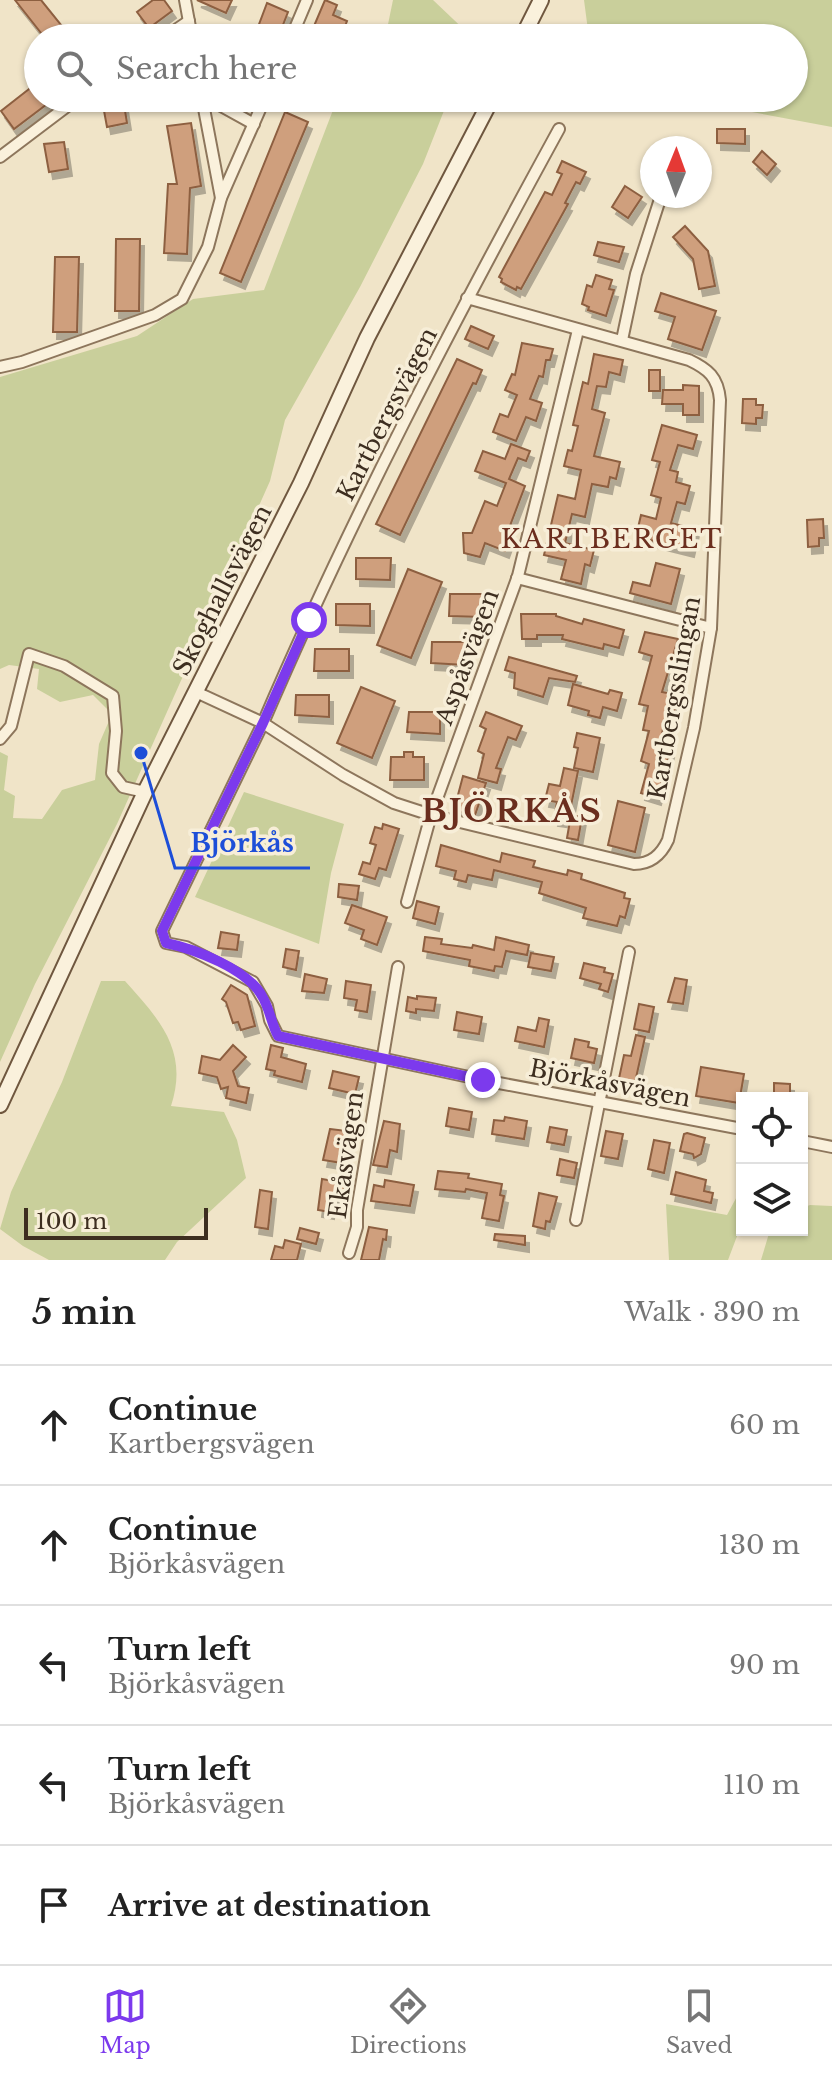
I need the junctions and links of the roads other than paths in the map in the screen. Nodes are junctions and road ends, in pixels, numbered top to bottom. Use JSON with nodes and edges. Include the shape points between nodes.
{"nodes":[{"id":1,"x":185,"y":0,"type":"edge"},
{"id":2,"x":307,"y":0,"type":"edge"},
{"id":3,"x":541,"y":0,"type":"edge"},
{"id":4,"x":189,"y":21,"type":"junction"},
{"id":5,"x":185,"y":24,"type":"edge"},
{"id":6,"x":190,"y":24,"type":"edge"},
{"id":7,"x":297,"y":24,"type":"edge"},
{"id":8,"x":529,"y":24,"type":"edge"},
{"id":9,"x":59,"y":112,"type":"edge"},
{"id":10,"x":207,"y":112,"type":"edge"},
{"id":11,"x":231,"y":112,"type":"edge"},
{"id":12,"x":259,"y":112,"type":"edge"},
{"id":13,"x":485,"y":112,"type":"edge"},
{"id":14,"x":254,"y":124,"type":"junction"},
{"id":15,"x":559,"y":129,"type":"dead end"},
{"id":16,"x":0,"y":157,"type":"edge"},
{"id":17,"x":221,"y":198,"type":"junction"},
{"id":18,"x":657,"y":208,"type":"edge"},
{"id":19,"x":467,"y":298,"type":"junction"},
{"id":20,"x":578,"y":330,"type":"junction"},
{"id":21,"x":622,"y":340,"type":"junction"},
{"id":22,"x":0,"y":367,"type":"edge"},
{"id":23,"x":517,"y":578,"type":"junction"},
{"id":24,"x":711,"y":628,"type":"junction"},
{"id":25,"x":196,"y":692,"type":"junction"},
{"id":26,"x":263,"y":723,"type":"junction"},
{"id":27,"x":0,"y":739,"type":"edge"},
{"id":28,"x":145,"y":792,"type":"junction"},
{"id":29,"x":431,"y":815,"type":"junction"},
{"id":30,"x":407,"y":902,"type":"dead end"},
{"id":31,"x":629,"y":952,"type":"dead end"},
{"id":32,"x":398,"y":967,"type":"dead end"},
{"id":33,"x":381,"y":1057,"type":"junction"},
{"id":34,"x":598,"y":1100,"type":"junction"},
{"id":35,"x":0,"y":1105,"type":"edge"},
{"id":36,"x":736,"y":1128,"type":"edge"},
{"id":37,"x":808,"y":1142,"type":"edge"},
{"id":38,"x":832,"y":1147,"type":"edge"},
{"id":39,"x":576,"y":1220,"type":"dead end"},
{"id":40,"x":349,"y":1253,"type":"dead end"}],
"edges":[{"from":1,"to":4,"type":"street"},
{"from":2,"to":7,"type":"street"},
{"from":3,"to":8,"type":"main road"},
{"from":4,"to":5,"type":"street"},
{"from":4,"to":6,"type":"street"},
{"from":9,"to":16,"type":"street"},
{"from":10,"to":17,"type":"street"},
{"from":11,"to":14,"type":"street"},
{"from":12,"to":14,"type":"street"},
{"from":13,"to":25,"type":"main road","name":"Skoghallsvägen","via":[[367,338]]},
{"from":14,"to":17,"type":"street"},
{"from":15,"to":19,"type":"street","name":"Kartbergsvägen"},
{"from":17,"to":22,"type":"street","via":[[208,247],[182,299],[155,315]]},
{"from":18,"to":21,"type":"street"},
{"from":19,"to":20,"type":"street","name":"Kartbergsslingan"},
{"from":19,"to":26,"type":"street","name":"Kartbergsvägen"},
{"from":20,"to":21,"type":"street","name":"Kartbergsslingan"},
{"from":20,"to":23,"type":"street","name":"Aspåsvägen"},
{"from":21,"to":24,"type":"street","name":"Kartbergsslingan","via":[[705,367],[717,383]]},
{"from":23,"to":24,"type":"street"},
{"from":23,"to":29,"type":"street","name":"Aspåsvägen"},
{"from":24,"to":29,"type":"street","name":"Kartbergsslingan","via":[[668,840],[651,861],[634,864]]},
{"from":25,"to":26,"type":"street"},
{"from":25,"to":28,"type":"main road","name":"Skoghallsvägen"},
{"from":26,"to":29,"type":"street","name":"Kartbergsslingan","via":[[381,796]]},
{"from":26,"to":33,"type":"street","name":"Björkåsvägen","via":[[162,938],[253,982],[278,1036]]},
{"from":27,"to":28,"type":"street","via":[[11,726],[29,654],[64,666],[113,696],[112,773],[123,787]]},
{"from":28,"to":35,"type":"main road","name":"Skoghallsvägen"},
{"from":29,"to":30,"type":"street","name":"Aspåsvägen"},
{"from":31,"to":34,"type":"street"},
{"from":32,"to":33,"type":"street","name":"Ekåsvägen"},
{"from":33,"to":34,"type":"street","name":"Björkåsvägen"},
{"from":33,"to":40,"type":"street","name":"Ekåsvägen"},
{"from":34,"to":36,"type":"street","name":"Björkåsvägen"},
{"from":34,"to":39,"type":"street"},
{"from":37,"to":38,"type":"street"}]}
